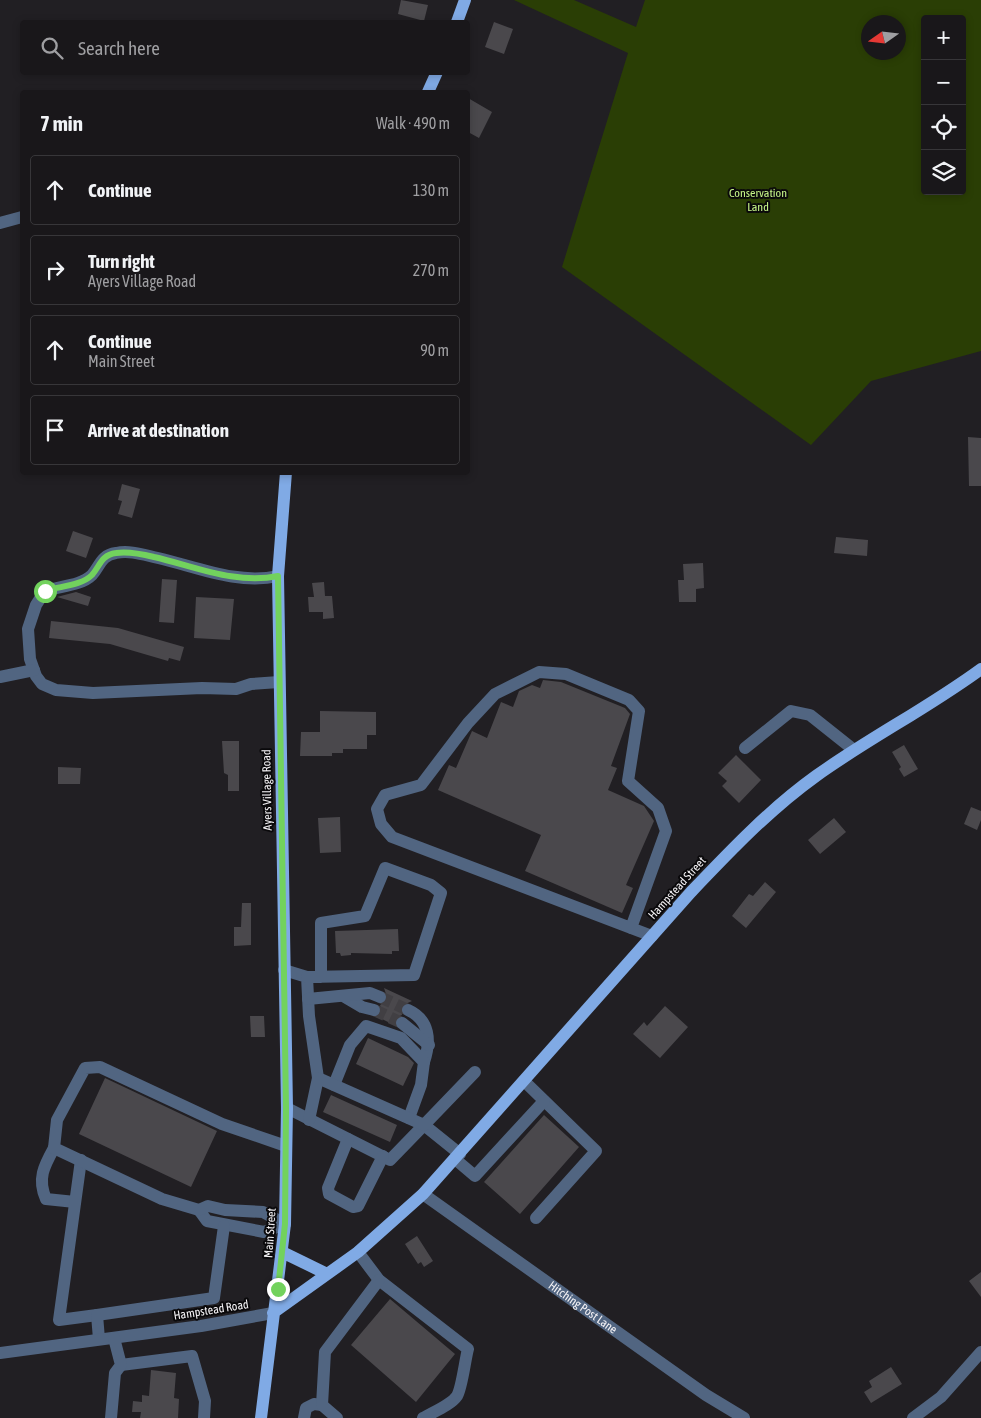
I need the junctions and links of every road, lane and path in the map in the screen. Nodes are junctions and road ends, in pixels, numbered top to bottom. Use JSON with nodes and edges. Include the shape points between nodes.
{"nodes":[{"id":1,"x":465,"y":0,"type":"edge"},
{"id":2,"x":458,"y":20,"type":"edge"},
{"id":3,"x":436,"y":75,"type":"edge"},
{"id":4,"x":429,"y":90,"type":"edge"},
{"id":5,"x":20,"y":218,"type":"edge"},
{"id":6,"x":0,"y":223,"type":"edge"},
{"id":7,"x":286,"y":475,"type":"edge"},
{"id":8,"x":278,"y":576,"type":"junction"},
{"id":9,"x":981,"y":668,"type":"edge"},
{"id":10,"x":34,"y":670,"type":"junction"},
{"id":11,"x":0,"y":677,"type":"edge"},
{"id":12,"x":279,"y":682,"type":"junction"},
{"id":13,"x":745,"y":748,"type":"dead end"},
{"id":14,"x":854,"y":750,"type":"junction"},
{"id":15,"x":630,"y":928,"type":"junction"},
{"id":16,"x":652,"y":936,"type":"junction"},
{"id":17,"x":284,"y":970,"type":"junction"},
{"id":18,"x":307,"y":977,"type":"junction"},
{"id":19,"x":321,"y":977,"type":"junction"},
{"id":20,"x":345,"y":997,"type":"junction"},
{"id":21,"x":380,"y":997,"type":"tunnel mouth"},
{"id":22,"x":308,"y":999,"type":"junction"},
{"id":23,"x":374,"y":1010,"type":"tunnel mouth"},
{"id":24,"x":408,"y":1010,"type":"tunnel mouth"},
{"id":25,"x":402,"y":1023,"type":"tunnel mouth"},
{"id":26,"x":430,"y":1045,"type":"junction"},
{"id":27,"x":424,"y":1062,"type":"junction"},
{"id":28,"x":474,"y":1072,"type":"dead end"},
{"id":29,"x":318,"y":1078,"type":"junction"},
{"id":30,"x":524,"y":1080,"type":"junction"},
{"id":31,"x":334,"y":1085,"type":"junction"},
{"id":32,"x":544,"y":1101,"type":"junction"},
{"id":33,"x":286,"y":1108,"type":"junction"},
{"id":34,"x":409,"y":1118,"type":"junction"},
{"id":35,"x":309,"y":1120,"type":"junction"},
{"id":36,"x":424,"y":1125,"type":"junction"},
{"id":37,"x":348,"y":1139,"type":"junction"},
{"id":38,"x":286,"y":1146,"type":"junction"},
{"id":39,"x":54,"y":1148,"type":"junction"},
{"id":40,"x":383,"y":1156,"type":"junction"},
{"id":41,"x":458,"y":1156,"type":"junction"},
{"id":42,"x":81,"y":1160,"type":"junction"},
{"id":43,"x":439,"y":1177,"type":"joint"},
{"id":44,"x":423,"y":1194,"type":"junction"},
{"id":45,"x":75,"y":1202,"type":"junction"},
{"id":46,"x":199,"y":1210,"type":"junction"},
{"id":47,"x":536,"y":1218,"type":"dead end"},
{"id":48,"x":285,"y":1224,"type":"junction"},
{"id":49,"x":224,"y":1226,"type":"junction"},
{"id":50,"x":282,"y":1252,"type":"junction"},
{"id":51,"x":358,"y":1252,"type":"junction"},
{"id":52,"x":327,"y":1274,"type":"junction"},
{"id":53,"x":379,"y":1280,"type":"junction"},
{"id":54,"x":273,"y":1313,"type":"junction"},
{"id":55,"x":97,"y":1315,"type":"junction"},
{"id":56,"x":114,"y":1338,"type":"junction"},
{"id":57,"x":99,"y":1340,"type":"junction"},
{"id":58,"x":981,"y":1352,"type":"edge"},
{"id":59,"x":0,"y":1353,"type":"edge"},
{"id":60,"x":121,"y":1365,"type":"junction"},
{"id":61,"x":322,"y":1405,"type":"junction"},
{"id":62,"x":111,"y":1418,"type":"edge"},
{"id":63,"x":204,"y":1418,"type":"edge"},
{"id":64,"x":261,"y":1418,"type":"edge"},
{"id":65,"x":304,"y":1418,"type":"edge"},
{"id":66,"x":337,"y":1418,"type":"edge"},
{"id":67,"x":423,"y":1418,"type":"edge"},
{"id":68,"x":744,"y":1418,"type":"edge"},
{"id":69,"x":914,"y":1418,"type":"edge"}],
"edges":[{"from":1,"to":2,"type":"main road"},
{"from":3,"to":4,"type":"main road"},
{"from":5,"to":6,"type":"street"},
{"from":7,"to":8,"type":"main road","name":"Ayers Village Road"},
{"from":8,"to":10,"type":"street","via":[[263,579],[231,576],[139,554],[105,556],[84,580],[45,591],[36,605],[28,629]]},
{"from":8,"to":12,"type":"main road","name":"Ayers Village Road"},
{"from":9,"to":14,"type":"main road","name":"Hampstead Street","via":[[953,690]]},
{"from":10,"to":11,"type":"street"},
{"from":10,"to":12,"type":"street","via":[[42,684],[56,690],[93,693],[236,689],[251,684]]},
{"from":12,"to":17,"type":"main road","name":"Ayers Village Road"},
{"from":13,"to":14,"type":"street","via":[[791,710],[810,715]]},
{"from":14,"to":16,"type":"main road","name":"Hampstead Street","via":[[809,781],[767,817],[728,853]]},
{"from":15,"to":15,"type":"street","via":[[392,837],[381,824],[376,809],[385,795],[421,785],[468,723],[495,694],[540,672],[566,674],[629,700],[639,711],[628,781],[658,808],[666,830]]},
{"from":15,"to":16,"type":"street"},
{"from":16,"to":30,"type":"main road","name":"Hampstead Street"},
{"from":17,"to":18,"type":"street"},
{"from":17,"to":33,"type":"main road","name":"Ayers Village Road"},
{"from":18,"to":19,"type":"street"},
{"from":18,"to":22,"type":"street"},
{"from":19,"to":19,"type":"street","via":[[414,975],[442,893],[431,885],[385,868],[365,916],[321,923]]},
{"from":20,"to":21,"type":"street","via":[[370,993]]},
{"from":20,"to":22,"type":"street"},
{"from":20,"to":23,"type":"street"},
{"from":22,"to":29,"type":"street"},
{"from":24,"to":26,"type":"street","via":[[418,1015],[426,1028]]},
{"from":25,"to":26,"type":"street"},
{"from":26,"to":27,"type":"street"},
{"from":27,"to":31,"type":"street","via":[[401,1038],[366,1026],[350,1046]]},
{"from":27,"to":34,"type":"street","via":[[421,1085]]},
{"from":28,"to":36,"type":"street"},
{"from":29,"to":31,"type":"street"},
{"from":29,"to":35,"type":"street"},
{"from":30,"to":32,"type":"street"},
{"from":30,"to":41,"type":"main road","name":"Hampstead Street"},
{"from":31,"to":34,"type":"street"},
{"from":32,"to":41,"type":"street","via":[[475,1176]]},
{"from":32,"to":47,"type":"street","via":[[596,1151]]},
{"from":33,"to":35,"type":"street"},
{"from":33,"to":38,"type":"main road","name":"Main Street"},
{"from":34,"to":36,"type":"street"},
{"from":35,"to":37,"type":"street"},
{"from":36,"to":40,"type":"street","via":[[390,1160]]},
{"from":36,"to":41,"type":"street"},
{"from":37,"to":40,"type":"street"},
{"from":37,"to":40,"type":"street","via":[[328,1188],[329,1194],[352,1207],[358,1206]]},
{"from":38,"to":39,"type":"street","via":[[222,1124],[100,1067],[86,1068],[57,1120]]},
{"from":38,"to":48,"type":"main road","name":"Main Street"},
{"from":39,"to":42,"type":"street"},
{"from":39,"to":45,"type":"street","via":[[44,1166],[40,1187],[46,1199]]},
{"from":41,"to":43,"type":"main road","name":"Hampstead Street"},
{"from":42,"to":45,"type":"street"},
{"from":42,"to":46,"type":"street","via":[[162,1199]]},
{"from":43,"to":44,"type":"main road","name":"Hampstead Road"},
{"from":44,"to":51,"type":"main road","name":"Hampstead Road"},
{"from":44,"to":68,"type":"street","name":"Hitching Post Lane","via":[[706,1395]]},
{"from":45,"to":55,"type":"street","via":[[59,1320]]},
{"from":46,"to":48,"type":"street","via":[[208,1206],[263,1212]]},
{"from":46,"to":49,"type":"street","via":[[206,1221]]},
{"from":48,"to":49,"type":"street","via":[[264,1232]]},
{"from":48,"to":50,"type":"main road","name":"Main Street"},
{"from":49,"to":55,"type":"street","via":[[214,1298]]},
{"from":50,"to":52,"type":"main road"},
{"from":50,"to":54,"type":"main road","name":"Main Street"},
{"from":51,"to":52,"type":"main road","name":"Hampstead Road"},
{"from":51,"to":53,"type":"street"},
{"from":52,"to":54,"type":"main road","name":"Hampstead Road"},
{"from":53,"to":61,"type":"street","via":[[325,1352]]},
{"from":53,"to":67,"type":"street","via":[[468,1349],[457,1397]]},
{"from":54,"to":56,"type":"street","name":"Hampstead Road"},
{"from":54,"to":64,"type":"main road","name":"Main Street"},
{"from":55,"to":57,"type":"street"},
{"from":56,"to":57,"type":"street","name":"Hampstead Road"},
{"from":56,"to":60,"type":"street"},
{"from":57,"to":59,"type":"street","name":"Hampstead Road"},
{"from":58,"to":69,"type":"street","via":[[941,1397]]},
{"from":60,"to":62,"type":"street","via":[[115,1373]]},
{"from":60,"to":63,"type":"street","via":[[192,1356],[205,1401]]},
{"from":61,"to":65,"type":"street","via":[[306,1408]]},
{"from":61,"to":66,"type":"street"}]}
